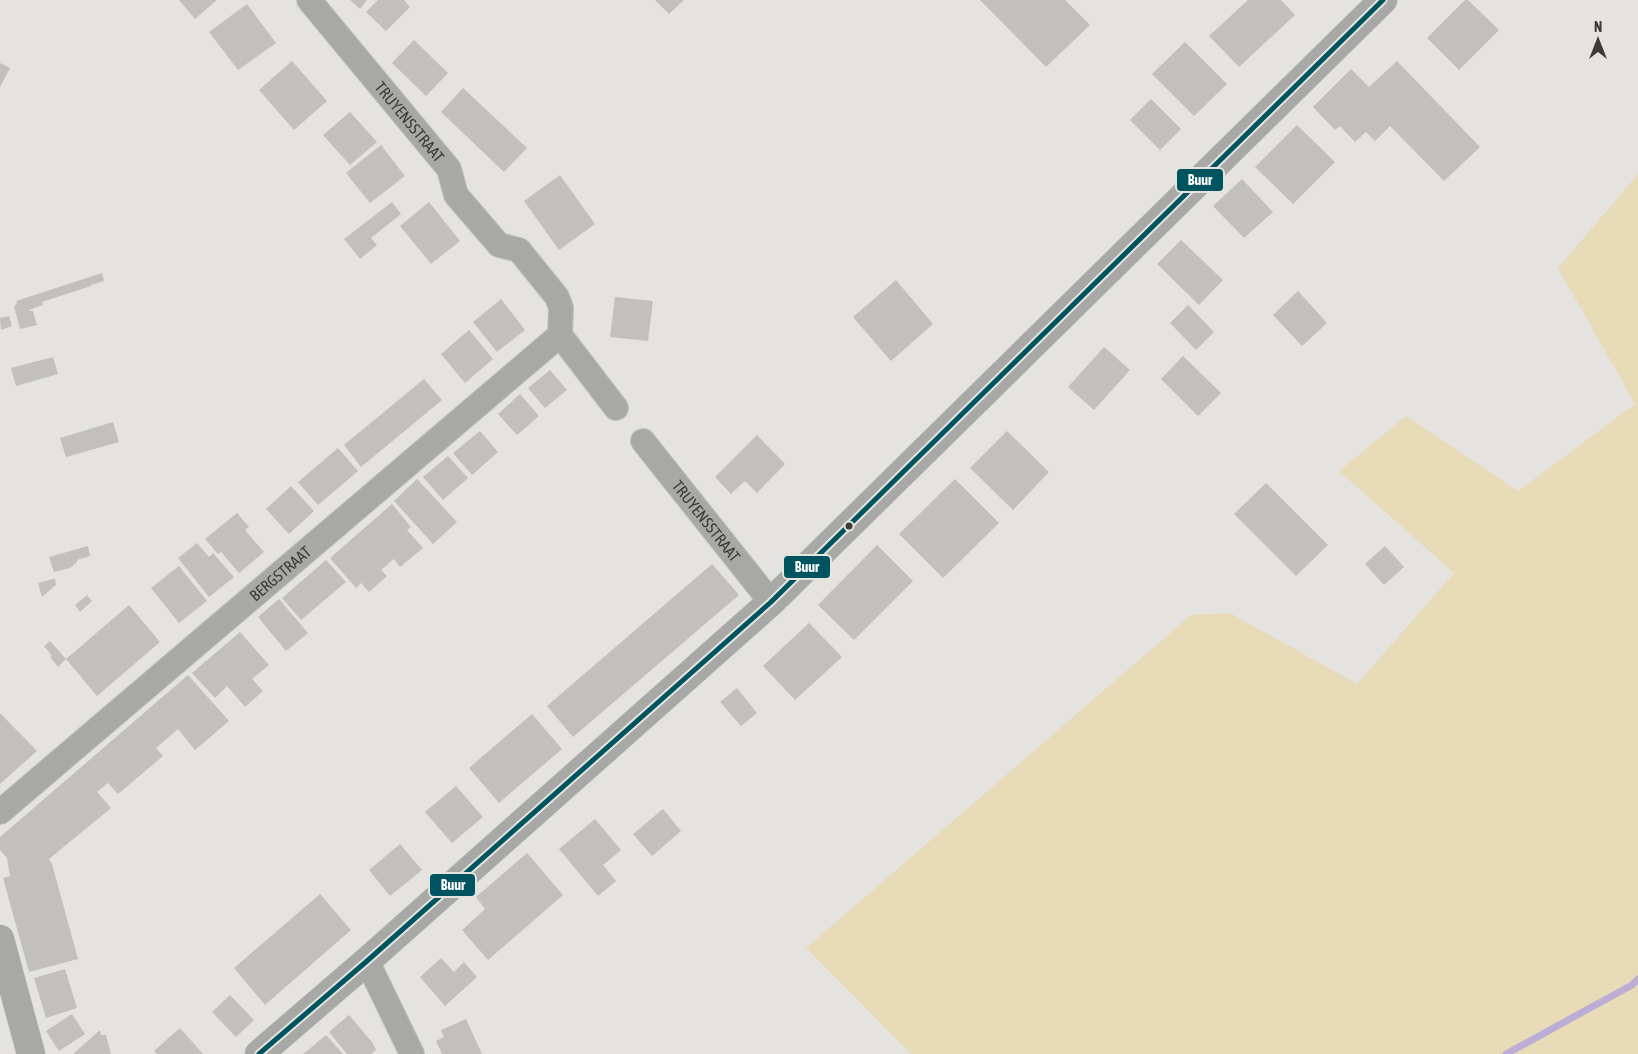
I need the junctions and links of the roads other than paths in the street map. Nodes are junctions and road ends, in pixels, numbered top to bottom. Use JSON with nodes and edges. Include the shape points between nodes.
{"nodes":[{"id":1,"x":309,"y":0,"type":"edge"},
{"id":2,"x":1383,"y":0,"type":"edge"},
{"id":3,"x":560,"y":335,"type":"junction"},
{"id":4,"x":616,"y":408,"type":"dead end"},
{"id":5,"x":643,"y":441,"type":"dead end"},
{"id":6,"x":771,"y":602,"type":"junction"},
{"id":7,"x":0,"y":812,"type":"edge"},
{"id":8,"x":0,"y":939,"type":"edge"},
{"id":9,"x":367,"y":961,"type":"junction"},
{"id":10,"x":30,"y":1054,"type":"edge"},
{"id":11,"x":259,"y":1054,"type":"edge"},
{"id":12,"x":412,"y":1054,"type":"edge"}],
"edges":[{"from":1,"to":3,"type":"street","name":"TRUYENSSTRAAT","via":[[449,169],[456,195],[499,245],[519,250],[557,297],[561,308]]},
{"from":2,"to":6,"type":"street"},
{"from":3,"to":4,"type":"street"},
{"from":3,"to":7,"type":"street","name":"BERGSTRAAT"},
{"from":5,"to":6,"type":"street","name":"TRUYENSSTRAAT"},
{"from":6,"to":9,"type":"street"},
{"from":8,"to":10,"type":"street"},
{"from":9,"to":11,"type":"street"},
{"from":9,"to":12,"type":"street"}]}
